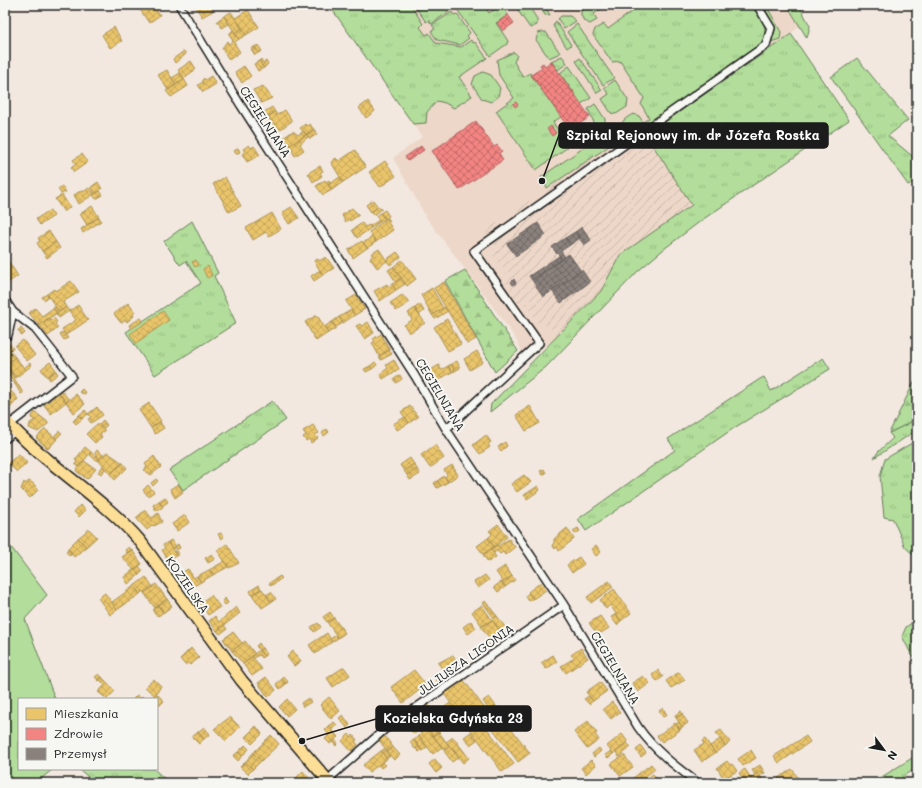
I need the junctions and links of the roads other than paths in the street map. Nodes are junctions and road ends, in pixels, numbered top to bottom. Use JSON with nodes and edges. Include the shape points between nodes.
{"nodes":[{"id":1,"x":179,"y":5,"type":"edge"},
{"id":2,"x":757,"y":5,"type":"edge"},
{"id":3,"x":5,"y":300,"type":"edge"},
{"id":4,"x":13,"y":312,"type":"junction"},
{"id":5,"x":5,"y":337,"type":"edge"},
{"id":6,"x":10,"y":426,"type":"edge"},
{"id":7,"x":446,"y":429,"type":"junction"},
{"id":8,"x":5,"y":439,"type":"edge"},
{"id":9,"x":564,"y":605,"type":"junction"},
{"id":10,"x":329,"y":782,"type":"edge"},
{"id":11,"x":698,"y":783,"type":"edge"}],
"edges":[{"from":1,"to":7,"type":"street","name":"CEGIELNIANA","via":[[411,369]]},
{"from":2,"to":7,"type":"street","via":[[771,28],[766,45],[474,251],[539,343]]},
{"from":3,"to":4,"type":"street"},
{"from":4,"to":5,"type":"street","via":[[8,335]]},
{"from":4,"to":6,"type":"street","via":[[35,329],[72,376]]},
{"from":6,"to":8,"type":"street"},
{"from":6,"to":10,"type":"main road","name":"KOZIELSKA","via":[[125,524],[242,681]]},
{"from":7,"to":9,"type":"street","name":"CEGIELNIANA"},
{"from":9,"to":10,"type":"street","name":"JULIUSZA LIGONIA","via":[[384,730],[333,775]]},
{"from":9,"to":11,"type":"street","name":"CEGIELNIANA","via":[[643,735],[661,754]]}]}
